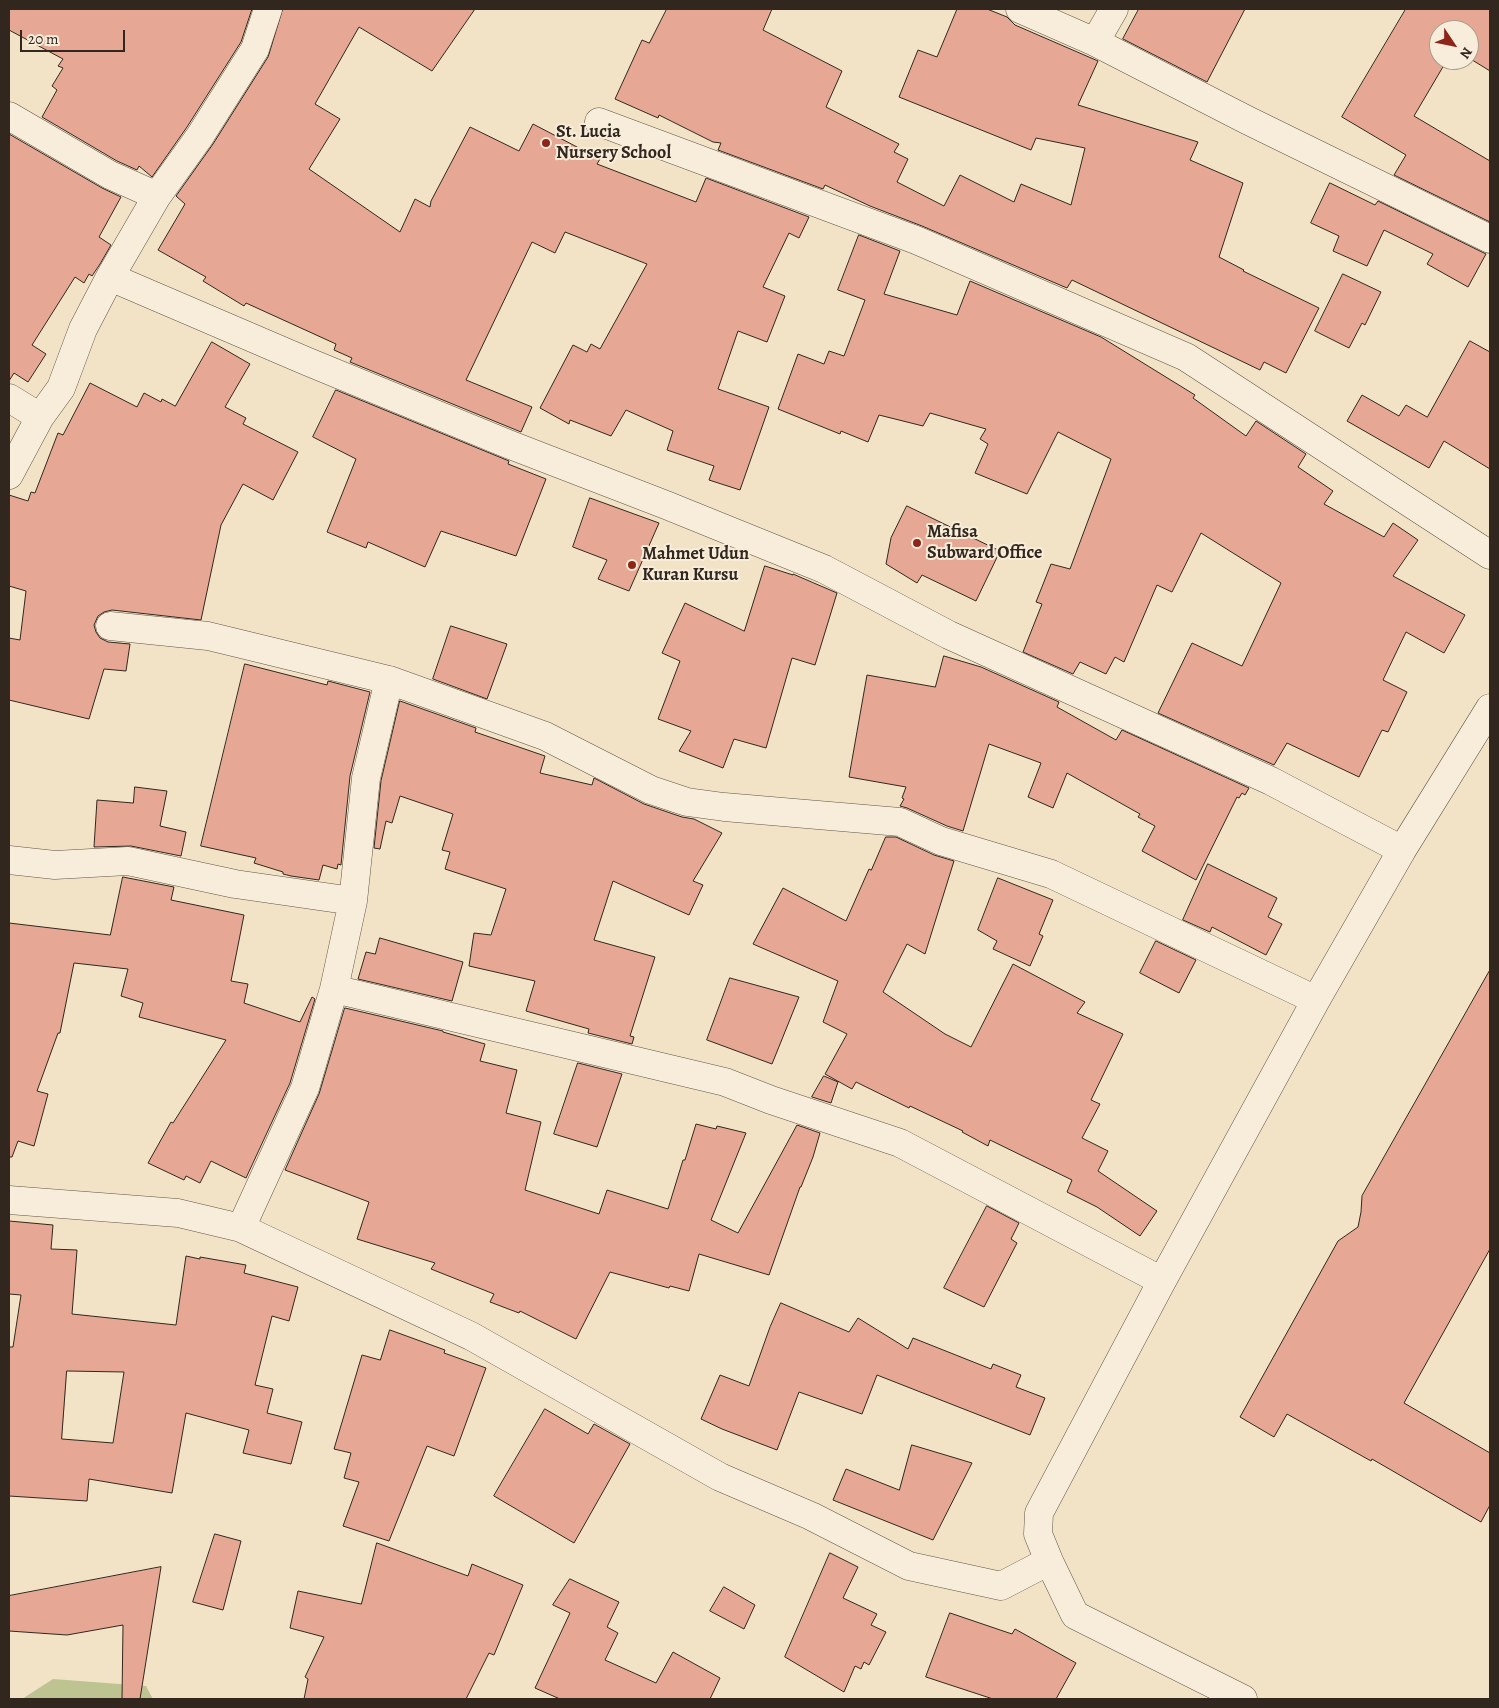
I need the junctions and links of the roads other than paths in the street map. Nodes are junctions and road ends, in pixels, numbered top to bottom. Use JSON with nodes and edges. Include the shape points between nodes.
{"nodes":[{"id":1,"x":268,"y":9,"type":"edge"},
{"id":2,"x":1020,"y":9,"type":"edge"},
{"id":3,"x":1114,"y":9,"type":"edge"},
{"id":4,"x":1095,"y":42,"type":"junction"},
{"id":5,"x":9,"y":116,"type":"edge"},
{"id":6,"x":599,"y":122,"type":"dead end"},
{"id":7,"x":158,"y":196,"type":"junction"},
{"id":8,"x":1490,"y":239,"type":"edge"},
{"id":9,"x":110,"y":278,"type":"junction"},
{"id":10,"x":9,"y":398,"type":"edge"},
{"id":11,"x":40,"y":417,"type":"junction"},
{"id":12,"x":9,"y":475,"type":"edge"},
{"id":13,"x":1490,"y":555,"type":"edge"},
{"id":14,"x":110,"y":626,"type":"dead end"},
{"id":15,"x":389,"y":680,"type":"junction"},
{"id":16,"x":1490,"y":708,"type":"edge"},
{"id":17,"x":1402,"y":850,"type":"junction"},
{"id":18,"x":9,"y":860,"type":"edge"},
{"id":19,"x":353,"y":901,"type":"junction"},
{"id":20,"x":334,"y":990,"type":"junction"},
{"id":21,"x":1316,"y":1000,"type":"junction"},
{"id":22,"x":9,"y":1200,"type":"edge"},
{"id":23,"x":241,"y":1228,"type":"junction"},
{"id":24,"x":1162,"y":1280,"type":"junction"},
{"id":25,"x":1049,"y":1561,"type":"junction"},
{"id":26,"x":1243,"y":1699,"type":"edge"}],
"edges":[{"from":1,"to":7,"type":"street","via":[[255,49]]},
{"from":2,"to":4,"type":"street"},
{"from":3,"to":4,"type":"street"},
{"from":4,"to":8,"type":"street"},
{"from":5,"to":7,"type":"street","via":[[110,175]]},
{"from":6,"to":13,"type":"street","via":[[916,240],[1186,357]]},
{"from":7,"to":9,"type":"street"},
{"from":9,"to":11,"type":"street","via":[[83,329],[61,388]]},
{"from":9,"to":17,"type":"street","via":[[498,440],[824,569],[949,635],[1271,781]]},
{"from":10,"to":11,"type":"street"},
{"from":11,"to":12,"type":"street"},
{"from":14,"to":15,"type":"street","via":[[208,636]]},
{"from":15,"to":19,"type":"street","via":[[366,778]]},
{"from":15,"to":21,"type":"street","via":[[545,736],[651,790],[687,802],[900,822],[941,841],[1051,874]]},
{"from":16,"to":17,"type":"street"},
{"from":17,"to":21,"type":"street"},
{"from":18,"to":19,"type":"street","via":[[55,866],[128,861],[235,884]]},
{"from":19,"to":20,"type":"street"},
{"from":20,"to":23,"type":"street","via":[[305,1088]]},
{"from":20,"to":24,"type":"street","via":[[725,1082],[900,1143]]},
{"from":21,"to":24,"type":"street"},
{"from":22,"to":23,"type":"street","via":[[178,1212]]},
{"from":23,"to":25,"type":"street","via":[[471,1336],[720,1478],[811,1516],[909,1566],[1001,1586]]},
{"from":24,"to":25,"type":"street","via":[[1039,1513],[1038,1534]]},
{"from":25,"to":26,"type":"street","via":[[1075,1615]]}]}
